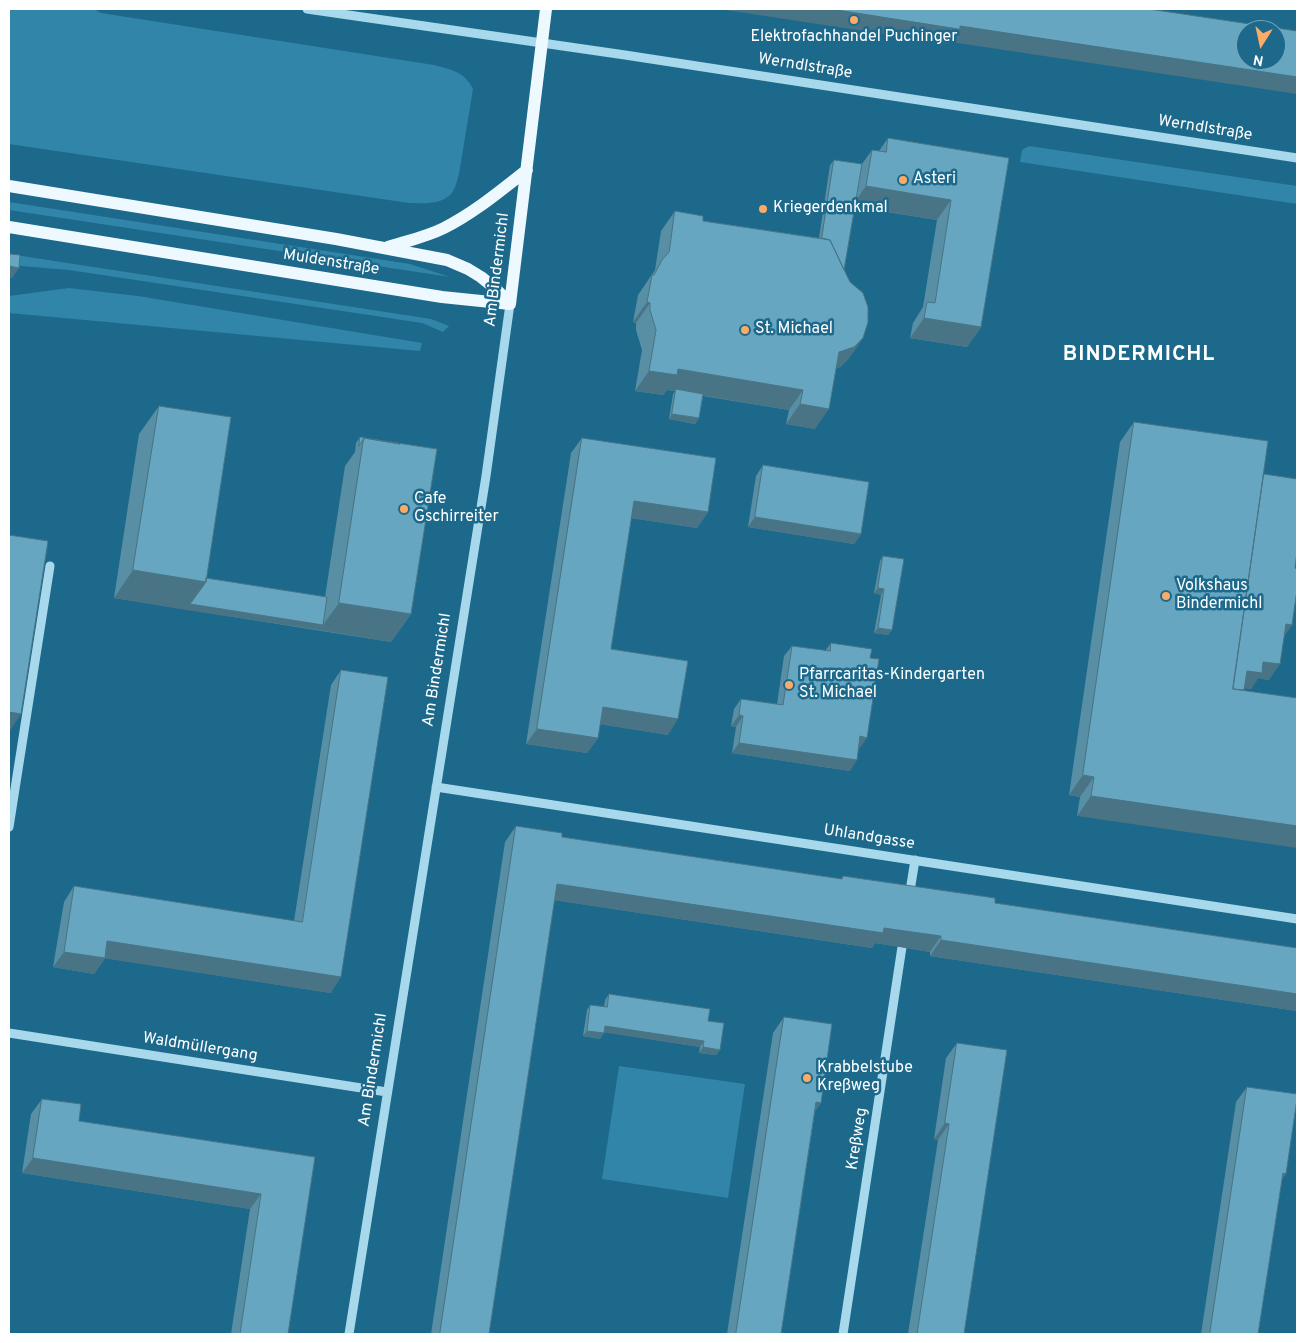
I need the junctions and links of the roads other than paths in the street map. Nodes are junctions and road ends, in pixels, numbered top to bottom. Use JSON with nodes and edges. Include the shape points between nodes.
{"nodes":[{"id":1,"x":307,"y":9,"type":"edge"},
{"id":2,"x":546,"y":9,"type":"edge"},
{"id":3,"x":543,"y":43,"type":"junction"},
{"id":4,"x":1297,"y":158,"type":"edge"},
{"id":5,"x":527,"y":170,"type":"junction"},
{"id":6,"x":9,"y":186,"type":"edge"},
{"id":7,"x":9,"y":227,"type":"edge"},
{"id":8,"x":385,"y":248,"type":"junction"},
{"id":9,"x":510,"y":304,"type":"junction"},
{"id":10,"x":50,"y":566,"type":"edge"},
{"id":11,"x":436,"y":787,"type":"junction"},
{"id":12,"x":9,"y":827,"type":"edge"},
{"id":13,"x":915,"y":860,"type":"junction"},
{"id":14,"x":908,"y":902,"type":"edge"},
{"id":15,"x":1297,"y":919,"type":"edge"},
{"id":16,"x":902,"y":947,"type":"edge"},
{"id":17,"x":9,"y":1033,"type":"edge"},
{"id":18,"x":387,"y":1092,"type":"junction"},
{"id":19,"x":349,"y":1334,"type":"edge"},
{"id":20,"x":844,"y":1334,"type":"edge"}],
"edges":[{"from":1,"to":3,"type":"street","name":"Werndlstraße"},
{"from":2,"to":3,"type":"main road","name":"Am Bindermichl"},
{"from":3,"to":4,"type":"street","name":"Werndlstraße"},
{"from":3,"to":5,"type":"main road","name":"Am Bindermichl"},
{"from":5,"to":8,"type":"main road","name":"Muldenstraße","via":[[484,204],[444,228]]},
{"from":5,"to":9,"type":"main road","name":"Am Bindermichl"},
{"from":6,"to":8,"type":"main road","name":"Muldenstraße"},
{"from":7,"to":9,"type":"main road","name":"Muldenstraße","via":[[442,298]]},
{"from":8,"to":9,"type":"main road","name":"Muldenstraße","via":[[447,260],[468,269],[496,289]]},
{"from":9,"to":11,"type":"street","name":"Am Bindermichl"},
{"from":10,"to":12,"type":"street"},
{"from":11,"to":13,"type":"street","name":"Uhlandgasse"},
{"from":11,"to":18,"type":"street","name":"Am Bindermichl"},
{"from":13,"to":14,"type":"street"},
{"from":13,"to":15,"type":"street","name":"Uhlandgasse"},
{"from":16,"to":20,"type":"street","name":"Kreßweg"},
{"from":17,"to":18,"type":"street","name":"Waldmüllergang"},
{"from":18,"to":19,"type":"street","name":"Am Bindermichl"}]}
